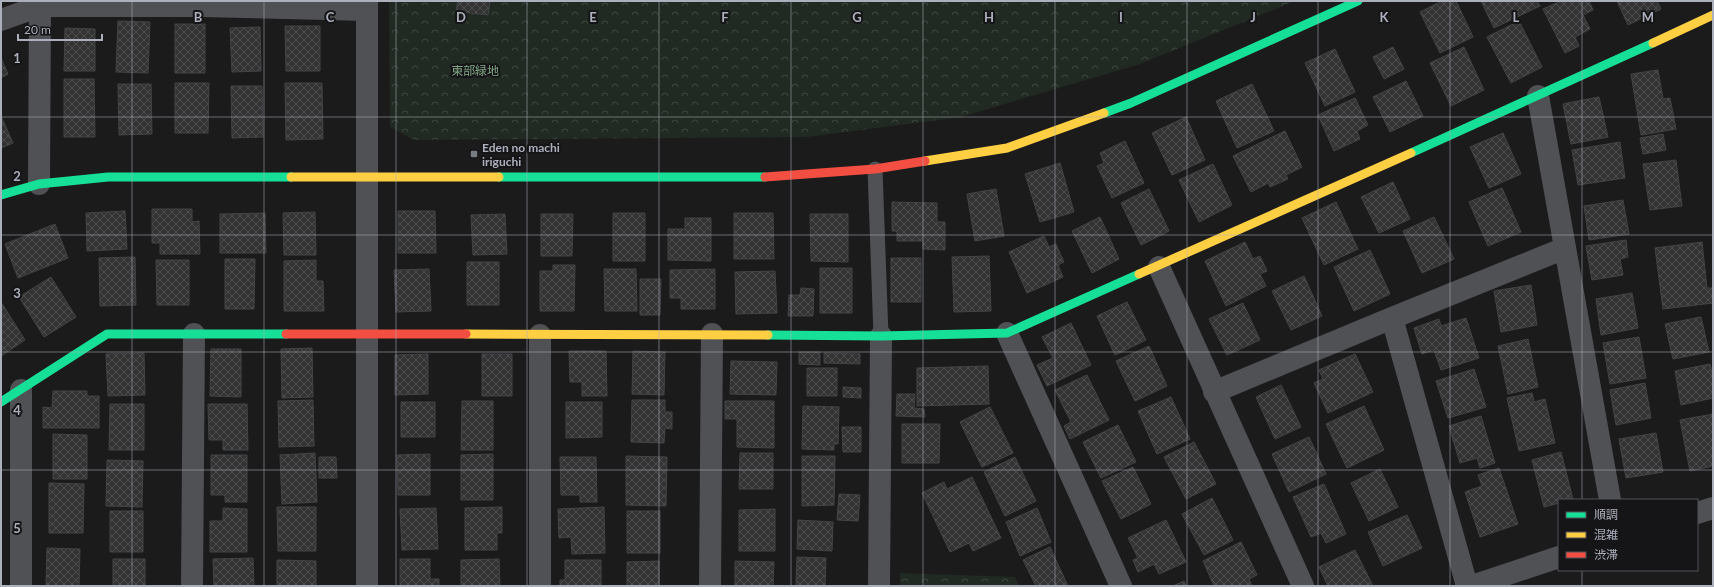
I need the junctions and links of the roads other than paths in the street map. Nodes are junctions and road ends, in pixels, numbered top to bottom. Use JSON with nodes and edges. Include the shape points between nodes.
{"nodes":[{"id":1,"x":1358,"y":1,"type":"edge"},
{"id":2,"x":40,"y":3,"type":"edge"},
{"id":3,"x":203,"y":3,"type":"edge"},
{"id":4,"x":367,"y":5,"type":"edge"},
{"id":5,"x":1713,"y":15,"type":"edge"},
{"id":6,"x":1,"y":20,"type":"edge"},
{"id":7,"x":1538,"y":96,"type":"junction"},
{"id":8,"x":875,"y":169,"type":"junction"},
{"id":9,"x":368,"y":177,"type":"junction"},
{"id":10,"x":40,"y":184,"type":"junction"},
{"id":11,"x":1,"y":195,"type":"edge"},
{"id":12,"x":1566,"y":248,"type":"junction"},
{"id":13,"x":1159,"y":267,"type":"junction"},
{"id":14,"x":1392,"y":318,"type":"junction"},
{"id":15,"x":1007,"y":333,"type":"junction"},
{"id":16,"x":194,"y":334,"type":"junction"},
{"id":17,"x":367,"y":334,"type":"junction"},
{"id":18,"x":712,"y":334,"type":"junction"},
{"id":19,"x":540,"y":335,"type":"junction"},
{"id":20,"x":881,"y":336,"type":"junction"},
{"id":21,"x":21,"y":390,"type":"junction"},
{"id":22,"x":1214,"y":392,"type":"junction"},
{"id":23,"x":1,"y":402,"type":"edge"},
{"id":24,"x":1610,"y":499,"type":"edge"},
{"id":25,"x":1713,"y":508,"type":"edge"},
{"id":26,"x":1698,"y":513,"type":"edge"},
{"id":27,"x":1558,"y":556,"type":"edge"},
{"id":28,"x":21,"y":586,"type":"edge"},
{"id":29,"x":192,"y":586,"type":"edge"},
{"id":30,"x":367,"y":586,"type":"edge"},
{"id":31,"x":540,"y":586,"type":"edge"},
{"id":32,"x":710,"y":586,"type":"edge"},
{"id":33,"x":879,"y":586,"type":"edge"},
{"id":34,"x":1121,"y":586,"type":"edge"},
{"id":35,"x":1303,"y":586,"type":"edge"},
{"id":36,"x":1467,"y":586,"type":"edge"},
{"id":37,"x":1472,"y":586,"type":"edge"}],
"edges":[{"from":1,"to":8,"type":"street","via":[[1131,103],[1007,148]]},
{"from":2,"to":3,"type":"street"},
{"from":2,"to":6,"type":"street"},
{"from":2,"to":10,"type":"street"},
{"from":3,"to":4,"type":"street"},
{"from":4,"to":9,"type":"street"},
{"from":5,"to":7,"type":"street"},
{"from":7,"to":12,"type":"street"},
{"from":7,"to":13,"type":"street"},
{"from":8,"to":9,"type":"street","via":[[770,177]]},
{"from":8,"to":20,"type":"lane"},
{"from":9,"to":10,"type":"street","via":[[108,177]]},
{"from":9,"to":17,"type":"street"},
{"from":10,"to":11,"type":"street"},
{"from":12,"to":14,"type":"street"},
{"from":12,"to":24,"type":"street"},
{"from":13,"to":15,"type":"street"},
{"from":13,"to":22,"type":"street"},
{"from":14,"to":22,"type":"street"},
{"from":14,"to":36,"type":"street"},
{"from":15,"to":20,"type":"street"},
{"from":15,"to":34,"type":"street"},
{"from":16,"to":17,"type":"street"},
{"from":16,"to":21,"type":"street","via":[[107,334]]},
{"from":16,"to":29,"type":"street"},
{"from":17,"to":19,"type":"street"},
{"from":17,"to":30,"type":"street"},
{"from":18,"to":19,"type":"street"},
{"from":18,"to":20,"type":"street"},
{"from":18,"to":32,"type":"street"},
{"from":19,"to":31,"type":"street"},
{"from":20,"to":33,"type":"street"},
{"from":21,"to":23,"type":"street"},
{"from":21,"to":28,"type":"street"},
{"from":22,"to":35,"type":"street"},
{"from":25,"to":26,"type":"street"},
{"from":27,"to":37,"type":"street"}]}
